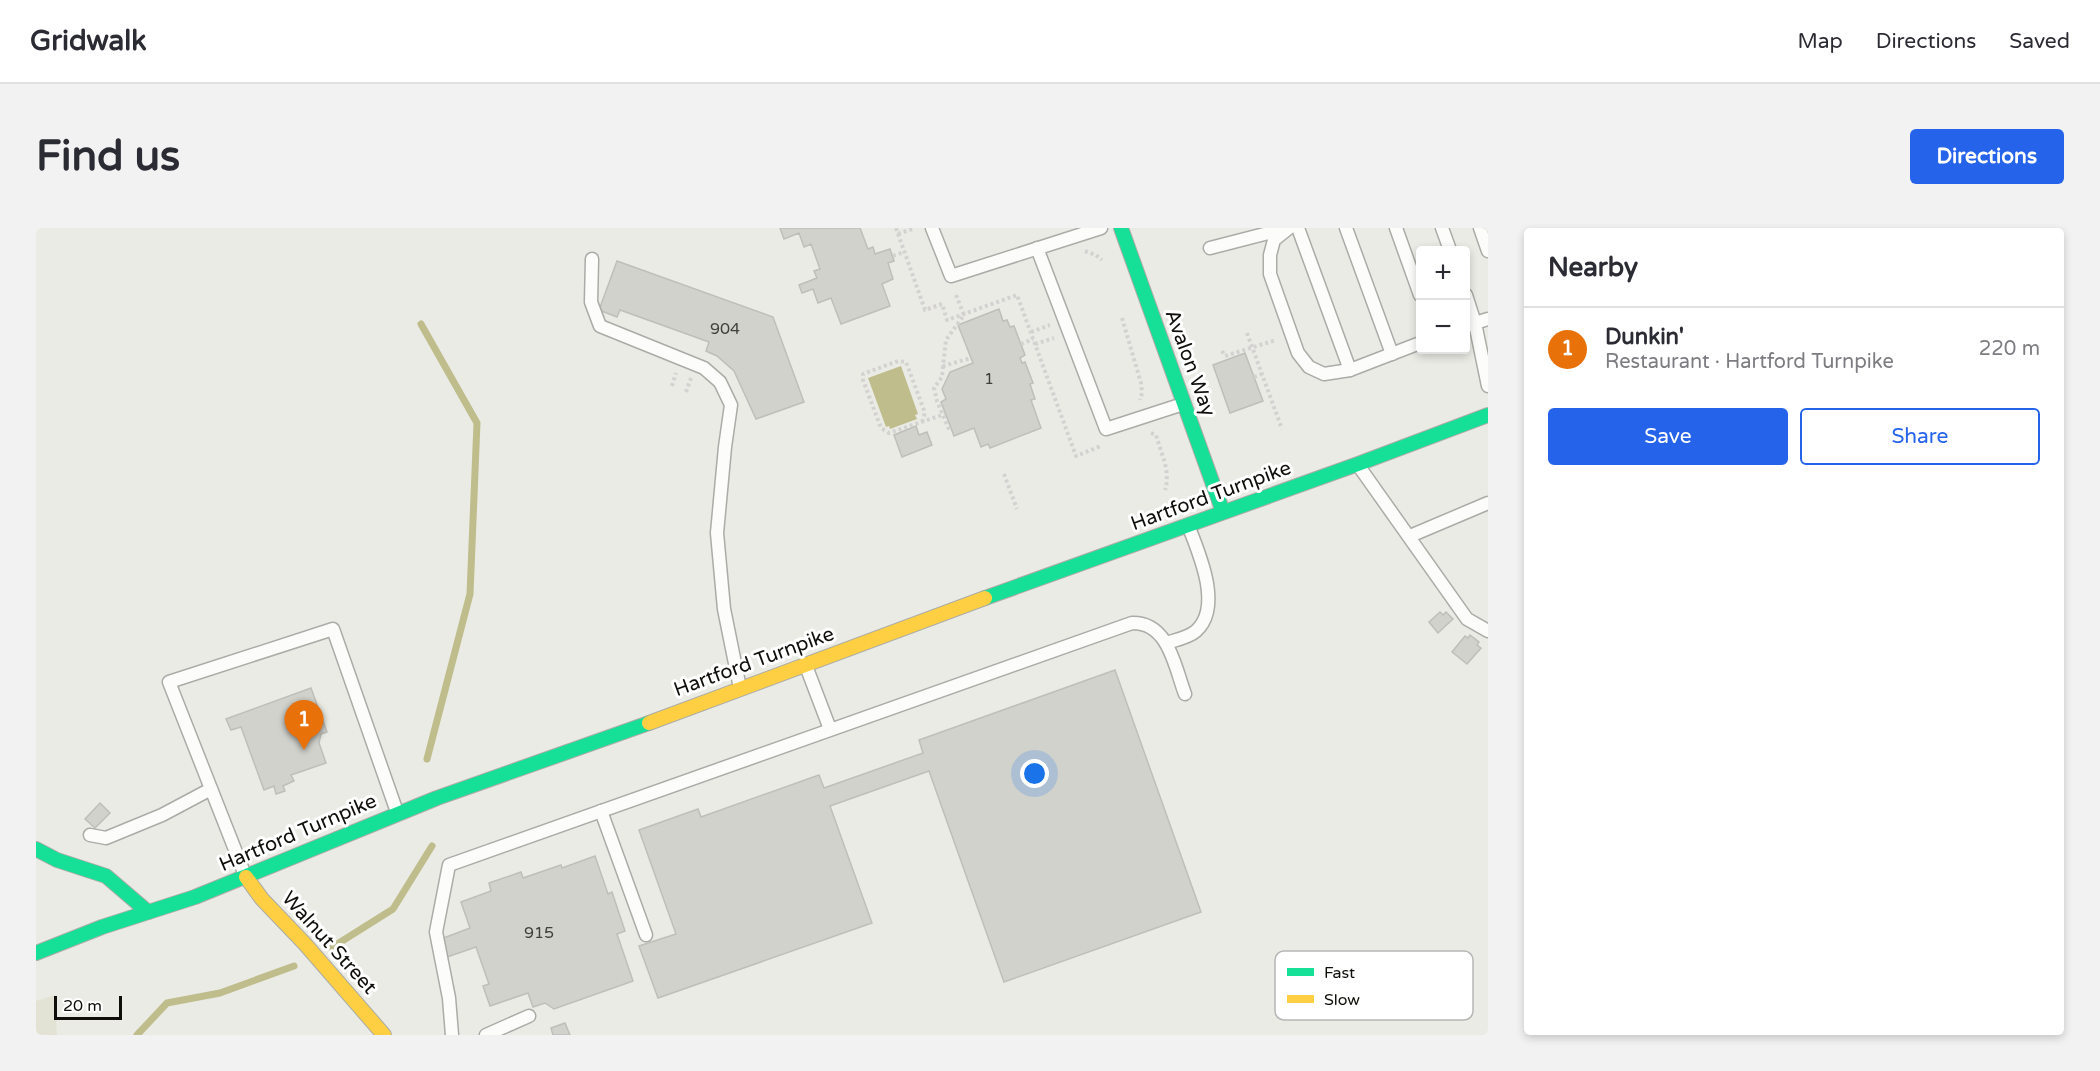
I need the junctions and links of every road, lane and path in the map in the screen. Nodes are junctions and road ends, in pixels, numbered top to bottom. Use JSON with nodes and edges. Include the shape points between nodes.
{"nodes":[{"id":1,"x":896,"y":228,"type":"edge"},
{"id":2,"x":915,"y":228,"type":"edge"},
{"id":3,"x":932,"y":228,"type":"edge"},
{"id":4,"x":1101,"y":228,"type":"edge"},
{"id":5,"x":1121,"y":228,"type":"edge"},
{"id":6,"x":1288,"y":228,"type":"edge"},
{"id":7,"x":1298,"y":228,"type":"edge"},
{"id":8,"x":1346,"y":228,"type":"edge"},
{"id":9,"x":1396,"y":228,"type":"edge"},
{"id":10,"x":1442,"y":228,"type":"edge"},
{"id":11,"x":1480,"y":228,"type":"edge"},
{"id":12,"x":898,"y":234,"type":"junction"},
{"id":13,"x":1449,"y":246,"type":"edge"},
{"id":14,"x":1037,"y":248,"type":"junction"},
{"id":15,"x":1210,"y":248,"type":"dead end"},
{"id":16,"x":1488,"y":251,"type":"edge"},
{"id":17,"x":904,"y":252,"type":"junction"},
{"id":18,"x":1077,"y":252,"type":"dead end"},
{"id":19,"x":893,"y":256,"type":"dead end"},
{"id":20,"x":592,"y":259,"type":"dead end"},
{"id":21,"x":1106,"y":265,"type":"dead end"},
{"id":22,"x":1416,"y":284,"type":"edge"},
{"id":23,"x":956,"y":295,"type":"dead end"},
{"id":24,"x":1118,"y":308,"type":"dead end"},
{"id":25,"x":964,"y":315,"type":"junction"},
{"id":26,"x":1488,"y":319,"type":"edge"},
{"id":27,"x":1050,"y":325,"type":"dead end"},
{"id":28,"x":1470,"y":325,"type":"edge"},
{"id":29,"x":1031,"y":332,"type":"junction"},
{"id":30,"x":1247,"y":333,"type":"dead end"},
{"id":31,"x":1291,"y":335,"type":"junction"},
{"id":32,"x":1055,"y":337,"type":"dead end"},
{"id":33,"x":1034,"y":342,"type":"junction"},
{"id":34,"x":1021,"y":344,"type":"dead end"},
{"id":35,"x":1416,"y":345,"type":"edge"},
{"id":36,"x":1222,"y":351,"type":"dead end"},
{"id":37,"x":1392,"y":354,"type":"junction"},
{"id":38,"x":971,"y":358,"type":"dead end"},
{"id":39,"x":943,"y":366,"type":"junction"},
{"id":40,"x":1350,"y":370,"type":"junction"},
{"id":41,"x":1262,"y":374,"type":"junction"},
{"id":42,"x":1254,"y":377,"type":"dead end"},
{"id":43,"x":1488,"y":386,"type":"edge"},
{"id":44,"x":1184,"y":404,"type":"junction"},
{"id":45,"x":1133,"y":405,"type":"dead end"},
{"id":46,"x":944,"y":415,"type":"junction"},
{"id":47,"x":1488,"y":415,"type":"edge"},
{"id":48,"x":922,"y":422,"type":"junction"},
{"id":49,"x":1282,"y":429,"type":"dead end"},
{"id":50,"x":950,"y":432,"type":"dead end"},
{"id":51,"x":1144,"y":434,"type":"dead end"},
{"id":52,"x":1105,"y":445,"type":"dead end"},
{"id":53,"x":1358,"y":464,"type":"junction"},
{"id":54,"x":1004,"y":474,"type":"dead end"},
{"id":55,"x":1165,"y":490,"type":"dead end"},
{"id":56,"x":1488,"y":503,"type":"edge"},
{"id":57,"x":1017,"y":509,"type":"dead end"},
{"id":58,"x":1223,"y":512,"type":"junction"},
{"id":59,"x":1188,"y":524,"type":"junction"},
{"id":60,"x":1410,"y":536,"type":"junction"},
{"id":61,"x":1488,"y":631,"type":"edge"},
{"id":62,"x":1166,"y":643,"type":"junction"},
{"id":63,"x":805,"y":664,"type":"junction"},
{"id":64,"x":740,"y":688,"type":"junction"},
{"id":65,"x":1185,"y":694,"type":"dead end"},
{"id":66,"x":830,"y":729,"type":"junction"},
{"id":67,"x":211,"y":789,"type":"junction"},
{"id":68,"x":601,"y":811,"type":"junction"},
{"id":69,"x":397,"y":813,"type":"junction"},
{"id":70,"x":90,"y":835,"type":"dead end"},
{"id":71,"x":36,"y":849,"type":"edge"},
{"id":72,"x":246,"y":877,"type":"junction"},
{"id":73,"x":148,"y":912,"type":"junction"},
{"id":74,"x":646,"y":935,"type":"dead end"},
{"id":75,"x":36,"y":953,"type":"edge"},
{"id":76,"x":529,"y":1017,"type":"dead end"},
{"id":77,"x":384,"y":1035,"type":"edge"},
{"id":78,"x":452,"y":1035,"type":"edge"},
{"id":79,"x":486,"y":1035,"type":"edge"}],
"edges":[{"from":1,"to":12,"type":"path"},
{"from":2,"to":12,"type":"path"},
{"from":3,"to":14,"type":"lane","via":[[951,276]]},
{"from":4,"to":14,"type":"lane"},
{"from":5,"to":44,"type":"main road","name":"Avalon Way"},
{"from":6,"to":15,"type":"lane"},
{"from":6,"to":31,"type":"lane","via":[[1274,240],[1270,274]]},
{"from":7,"to":40,"type":"lane"},
{"from":8,"to":37,"type":"lane"},
{"from":9,"to":22,"type":"lane"},
{"from":10,"to":13,"type":"lane"},
{"from":11,"to":16,"type":"lane"},
{"from":12,"to":17,"type":"path"},
{"from":14,"to":44,"type":"lane","via":[[1106,429]]},
{"from":17,"to":19,"type":"path"},
{"from":17,"to":25,"type":"path","via":[[925,310],[942,303],[947,320]]},
{"from":18,"to":21,"type":"path","via":[[1096,255]]},
{"from":20,"to":64,"type":"lane","via":[[591,302],[600,326],[704,368],[720,382],[731,405],[717,533],[724,609]]},
{"from":23,"to":25,"type":"path"},
{"from":24,"to":45,"type":"path","via":[[1141,382],[1142,393]]},
{"from":25,"to":29,"type":"path","via":[[1017,295]]},
{"from":25,"to":39,"type":"path","via":[[945,340]]},
{"from":26,"to":28,"type":"lane"},
{"from":27,"to":29,"type":"path"},
{"from":28,"to":43,"type":"lane"},
{"from":29,"to":33,"type":"path"},
{"from":30,"to":41,"type":"path"},
{"from":31,"to":36,"type":"path","via":[[1225,356]]},
{"from":31,"to":40,"type":"lane","via":[[1309,367],[1324,374]]},
{"from":32,"to":33,"type":"path"},
{"from":33,"to":34,"type":"path"},
{"from":33,"to":52,"type":"path","via":[[1076,456]]},
{"from":35,"to":37,"type":"lane"},
{"from":37,"to":40,"type":"lane"},
{"from":38,"to":39,"type":"path"},
{"from":39,"to":46,"type":"path","via":[[942,377],[934,388]]},
{"from":41,"to":42,"type":"path"},
{"from":41,"to":49,"type":"path"},
{"from":44,"to":58,"type":"main road","name":"Avalon Way"},
{"from":46,"to":48,"type":"path"},
{"from":46,"to":50,"type":"path"},
{"from":47,"to":53,"type":"main road","name":"Hartford Turnpike"},
{"from":48,"to":48,"type":"path","via":[[889,433],[881,428],[863,374],[898,361],[906,362],[925,413]]},
{"from":51,"to":55,"type":"path","via":[[1156,435],[1167,472]]},
{"from":53,"to":58,"type":"main road","name":"Hartford Turnpike"},
{"from":53,"to":60,"type":"lane"},
{"from":54,"to":57,"type":"path"},
{"from":56,"to":60,"type":"lane"},
{"from":58,"to":59,"type":"main road","name":"Hartford Turnpike"},
{"from":59,"to":62,"type":"lane","via":[[1205,570],[1207,609],[1202,625],[1191,635]]},
{"from":59,"to":63,"type":"main road","name":"Hartford Turnpike"},
{"from":60,"to":61,"type":"lane","via":[[1467,619]]},
{"from":62,"to":65,"type":"lane"},
{"from":62,"to":66,"type":"lane","via":[[1150,626],[1126,624]]},
{"from":63,"to":64,"type":"main road","name":"Hartford Turnpike"},
{"from":63,"to":66,"type":"lane"},
{"from":64,"to":69,"type":"main road","name":"Hartford Turnpike"},
{"from":66,"to":68,"type":"lane"},
{"from":67,"to":69,"type":"lane","via":[[169,682],[333,629]]},
{"from":67,"to":70,"type":"lane","via":[[106,838]]},
{"from":67,"to":72,"type":"lane"},
{"from":68,"to":74,"type":"lane"},
{"from":68,"to":78,"type":"lane","via":[[449,864],[436,932]]},
{"from":69,"to":72,"type":"main road","name":"Hartford Turnpike"},
{"from":71,"to":73,"type":"main road","via":[[106,876]]},
{"from":72,"to":73,"type":"main road","name":"Hartford Turnpike"},
{"from":72,"to":77,"type":"main road","name":"Walnut Street"},
{"from":73,"to":75,"type":"main road","name":"Hartford Turnpike"},
{"from":76,"to":79,"type":"lane"}]}
